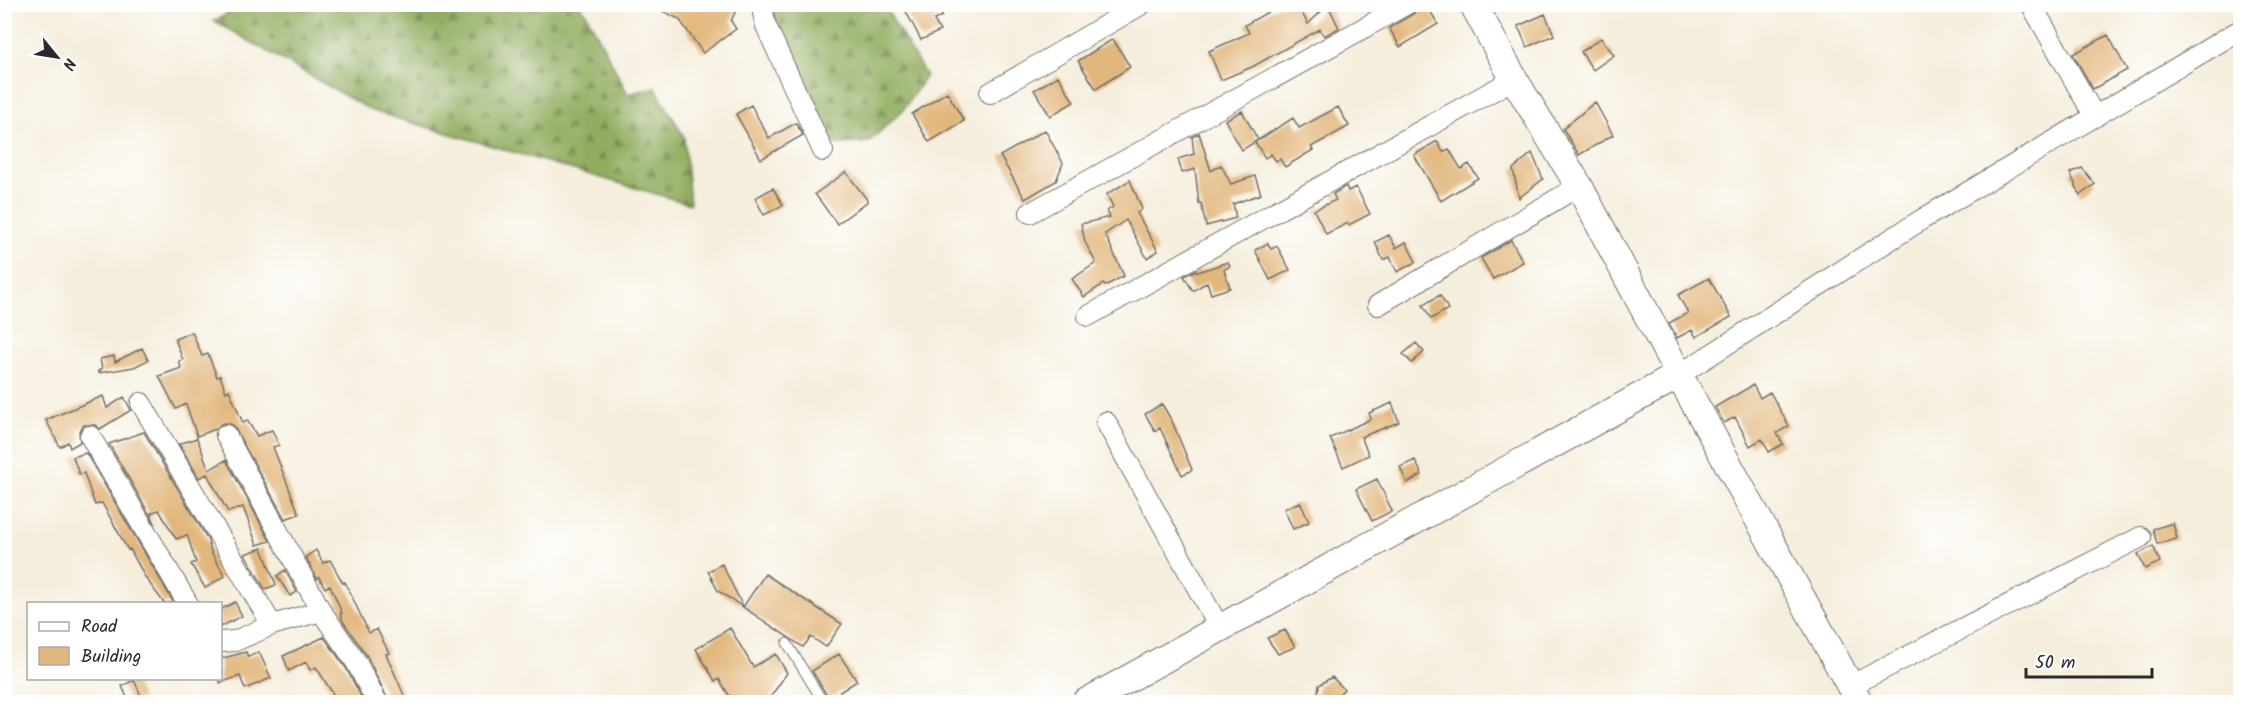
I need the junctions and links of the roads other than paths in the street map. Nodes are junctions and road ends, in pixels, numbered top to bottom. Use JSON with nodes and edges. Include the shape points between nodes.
{"nodes":[{"id":1,"x":765,"y":4,"type":"edge"},
{"id":2,"x":1142,"y":4,"type":"edge"},
{"id":3,"x":1407,"y":4,"type":"edge"},
{"id":4,"x":1473,"y":4,"type":"edge"},
{"id":5,"x":2031,"y":4,"type":"edge"},
{"id":6,"x":2241,"y":30,"type":"edge"},
{"id":7,"x":1514,"y":78,"type":"junction"},
{"id":8,"x":990,"y":93,"type":"dead end"},
{"id":9,"x":2095,"y":117,"type":"junction"},
{"id":10,"x":823,"y":151,"type":"dead end"},
{"id":11,"x":1579,"y":186,"type":"junction"},
{"id":12,"x":1030,"y":213,"type":"dead end"},
{"id":13,"x":1378,"y":305,"type":"dead end"},
{"id":14,"x":1088,"y":316,"type":"dead end"},
{"id":15,"x":1679,"y":375,"type":"junction"},
{"id":16,"x":141,"y":403,"type":"dead end"},
{"id":17,"x":1106,"y":422,"type":"dead end"},
{"id":18,"x":226,"y":435,"type":"dead end"},
{"id":19,"x":90,"y":436,"type":"dead end"},
{"id":20,"x":2141,"y":537,"type":"dead end"},
{"id":21,"x":187,"y":602,"type":"edge"},
{"id":22,"x":321,"y":611,"type":"junction"},
{"id":23,"x":272,"y":625,"type":"junction"},
{"id":24,"x":1220,"y":628,"type":"junction"},
{"id":25,"x":222,"y":642,"type":"edge"},
{"id":26,"x":787,"y":643,"type":"dead end"},
{"id":27,"x":1854,"y":694,"type":"edge"},
{"id":28,"x":377,"y":702,"type":"edge"},
{"id":29,"x":822,"y":702,"type":"edge"},
{"id":30,"x":1086,"y":702,"type":"edge"}],
"edges":[{"from":1,"to":10,"type":"street","via":[[766,26]]},
{"from":2,"to":8,"type":"street"},
{"from":3,"to":12,"type":"street"},
{"from":4,"to":7,"type":"street"},
{"from":5,"to":9,"type":"street"},
{"from":6,"to":9,"type":"street"},
{"from":7,"to":11,"type":"street"},
{"from":7,"to":14,"type":"street"},
{"from":9,"to":15,"type":"street","via":[[1921,220]]},
{"from":11,"to":13,"type":"street"},
{"from":11,"to":15,"type":"street"},
{"from":15,"to":24,"type":"street"},
{"from":15,"to":27,"type":"street"},
{"from":16,"to":23,"type":"street"},
{"from":17,"to":24,"type":"street"},
{"from":18,"to":22,"type":"street"},
{"from":19,"to":21,"type":"street"},
{"from":20,"to":27,"type":"street"},
{"from":22,"to":23,"type":"street"},
{"from":22,"to":28,"type":"street","via":[[356,662]]},
{"from":23,"to":25,"type":"street"},
{"from":24,"to":30,"type":"street"},
{"from":26,"to":29,"type":"lane"}]}
